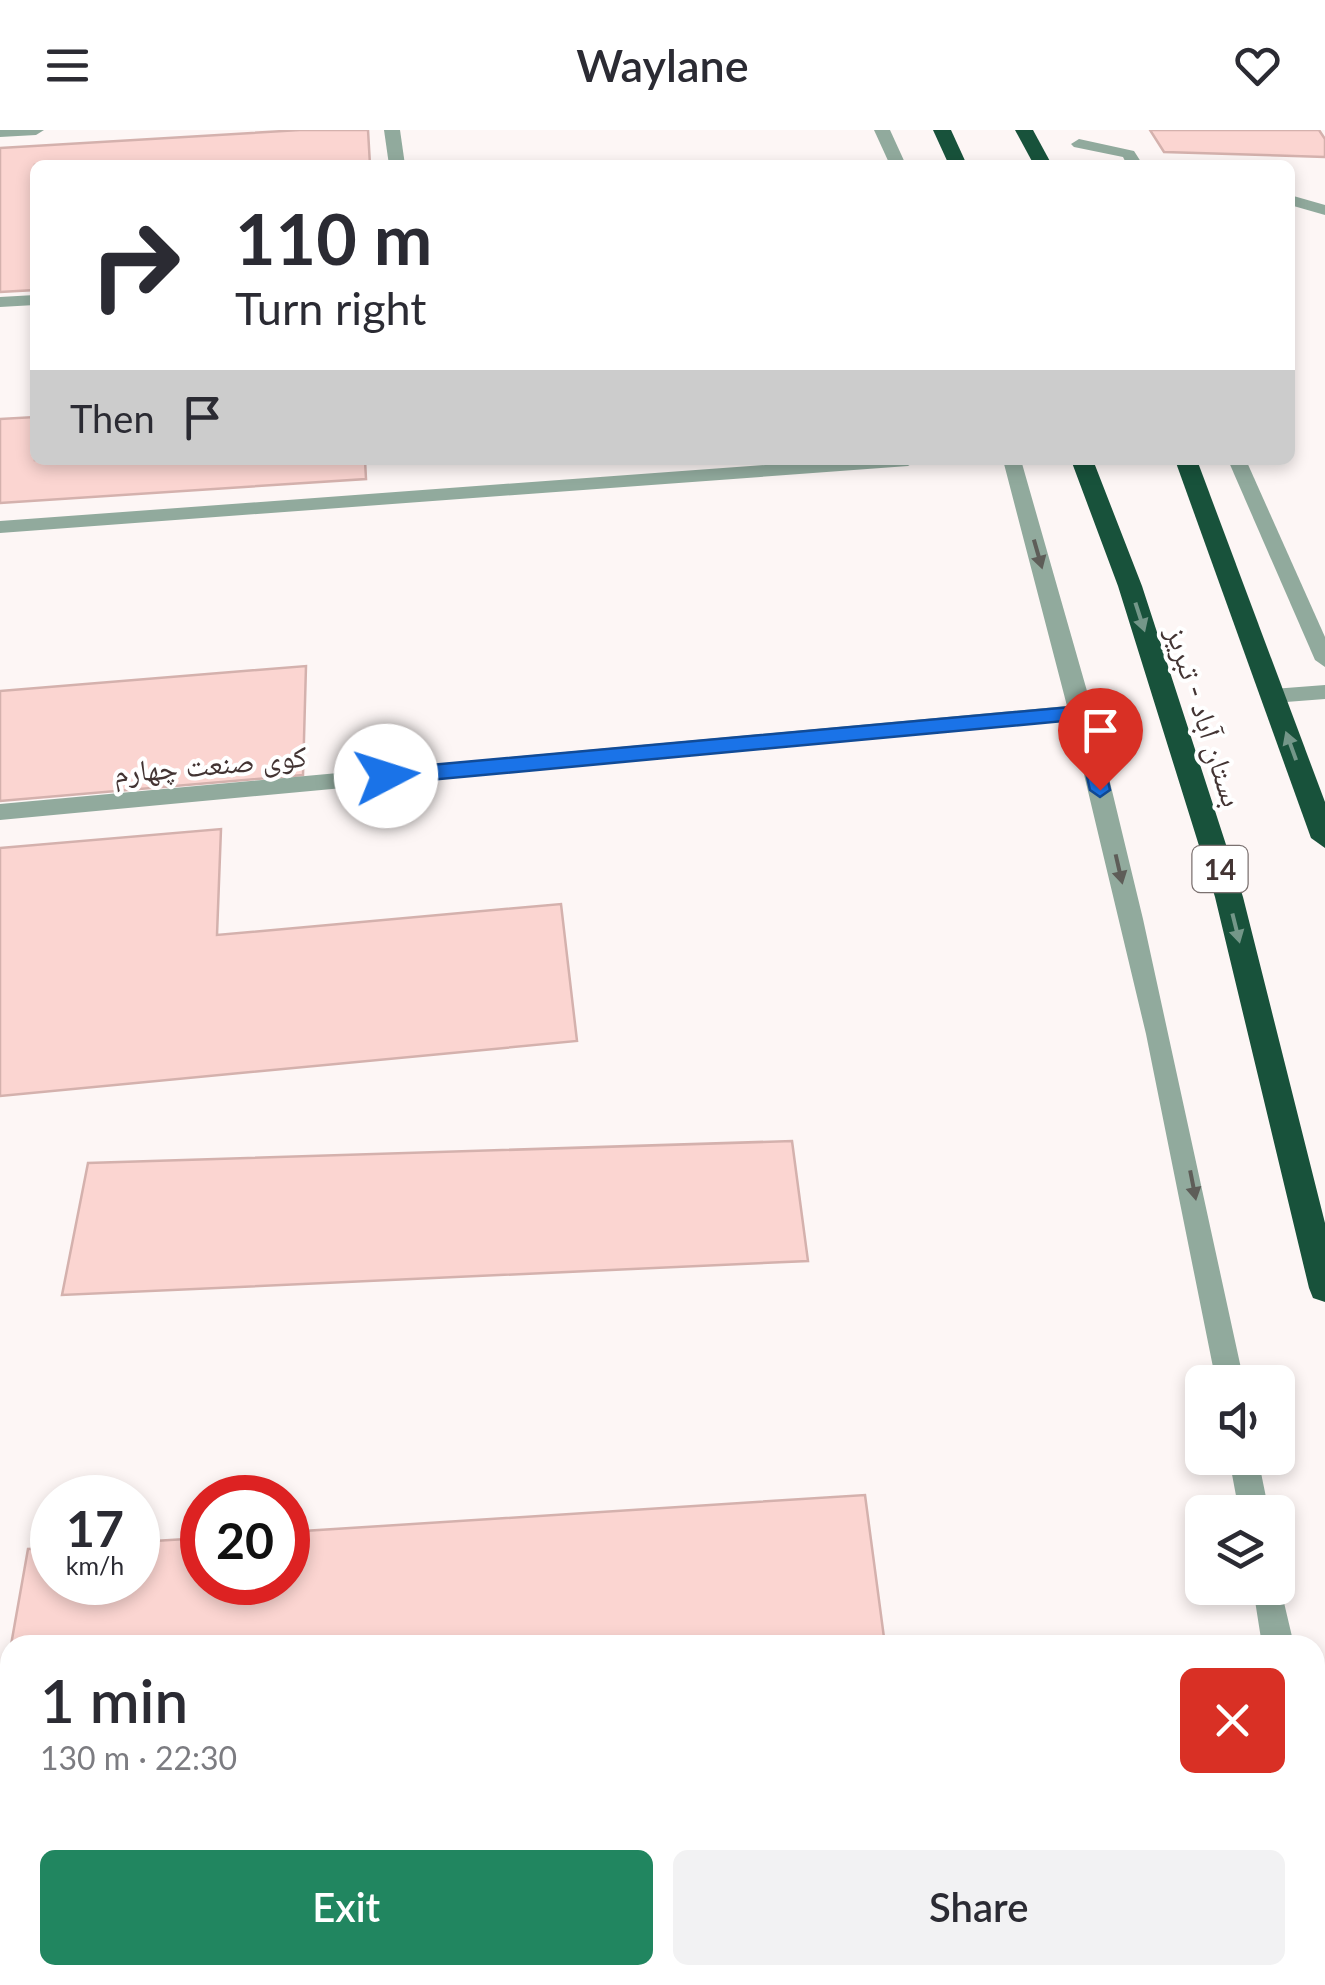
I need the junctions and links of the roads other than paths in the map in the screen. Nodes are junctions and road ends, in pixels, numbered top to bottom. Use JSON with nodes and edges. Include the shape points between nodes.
{"nodes":[{"id":1,"x":36,"y":130,"type":"edge"},
{"id":2,"x":392,"y":130,"type":"edge"},
{"id":3,"x":882,"y":130,"type":"edge"},
{"id":4,"x":942,"y":130,"type":"edge"},
{"id":5,"x":1024,"y":130,"type":"edge"},
{"id":6,"x":0,"y":132,"type":"edge"},
{"id":7,"x":1075,"y":137,"type":"edge"},
{"id":8,"x":396,"y":160,"type":"edge"},
{"id":9,"x":896,"y":160,"type":"edge"},
{"id":10,"x":956,"y":160,"type":"edge"},
{"id":11,"x":1040,"y":160,"type":"edge"},
{"id":12,"x":1087,"y":160,"type":"edge"},
{"id":13,"x":1132,"y":160,"type":"edge"},
{"id":14,"x":1295,"y":201,"type":"edge"},
{"id":15,"x":1325,"y":210,"type":"edge"},
{"id":16,"x":30,"y":300,"type":"edge"},
{"id":17,"x":0,"y":302,"type":"edge"},
{"id":18,"x":840,"y":465,"type":"edge"},
{"id":19,"x":1013,"y":465,"type":"edge"},
{"id":20,"x":1084,"y":465,"type":"edge"},
{"id":21,"x":1188,"y":465,"type":"edge"},
{"id":22,"x":1240,"y":465,"type":"edge"},
{"id":23,"x":0,"y":527,"type":"edge"},
{"id":24,"x":1325,"y":660,"type":"edge"},
{"id":25,"x":1325,"y":692,"type":"edge"},
{"id":26,"x":1273,"y":696,"type":"junction"},
{"id":27,"x":1082,"y":712,"type":"junction"},
{"id":28,"x":0,"y":812,"type":"edge"},
{"id":29,"x":1325,"y":838,"type":"edge"},
{"id":30,"x":1325,"y":1288,"type":"edge"},
{"id":31,"x":1227,"y":1365,"type":"edge"},
{"id":32,"x":1271,"y":1605,"type":"edge"},
{"id":33,"x":1276,"y":1635,"type":"edge"}],
"edges":[{"from":1,"to":6,"type":"street"},
{"from":2,"to":8,"type":"street"},
{"from":3,"to":9,"type":"street"},
{"from":4,"to":10,"type":"highway"},
{"from":5,"to":11,"type":"highway"},
{"from":7,"to":12,"type":"street"},
{"from":7,"to":13,"type":"street"},
{"from":14,"to":15,"type":"street"},
{"from":16,"to":17,"type":"street"},
{"from":18,"to":23,"type":"street"},
{"from":19,"to":27,"type":"street","one_way":true},
{"from":20,"to":30,"type":"highway","name":"بستان آباد - تبریز","number":"14","one_way":true,"via":[[1130,586],[1228,896]]},
{"from":21,"to":26,"type":"highway"},
{"from":22,"to":24,"type":"street"},
{"from":25,"to":26,"type":"street"},
{"from":29,"to":26,"type":"highway","one_way":true},
{"from":27,"to":28,"type":"street","name":"کوی صنعت چهارم"},
{"from":27,"to":31,"type":"street","one_way":true,"via":[[1192,1177]]},
{"from":32,"to":33,"type":"street"}]}
